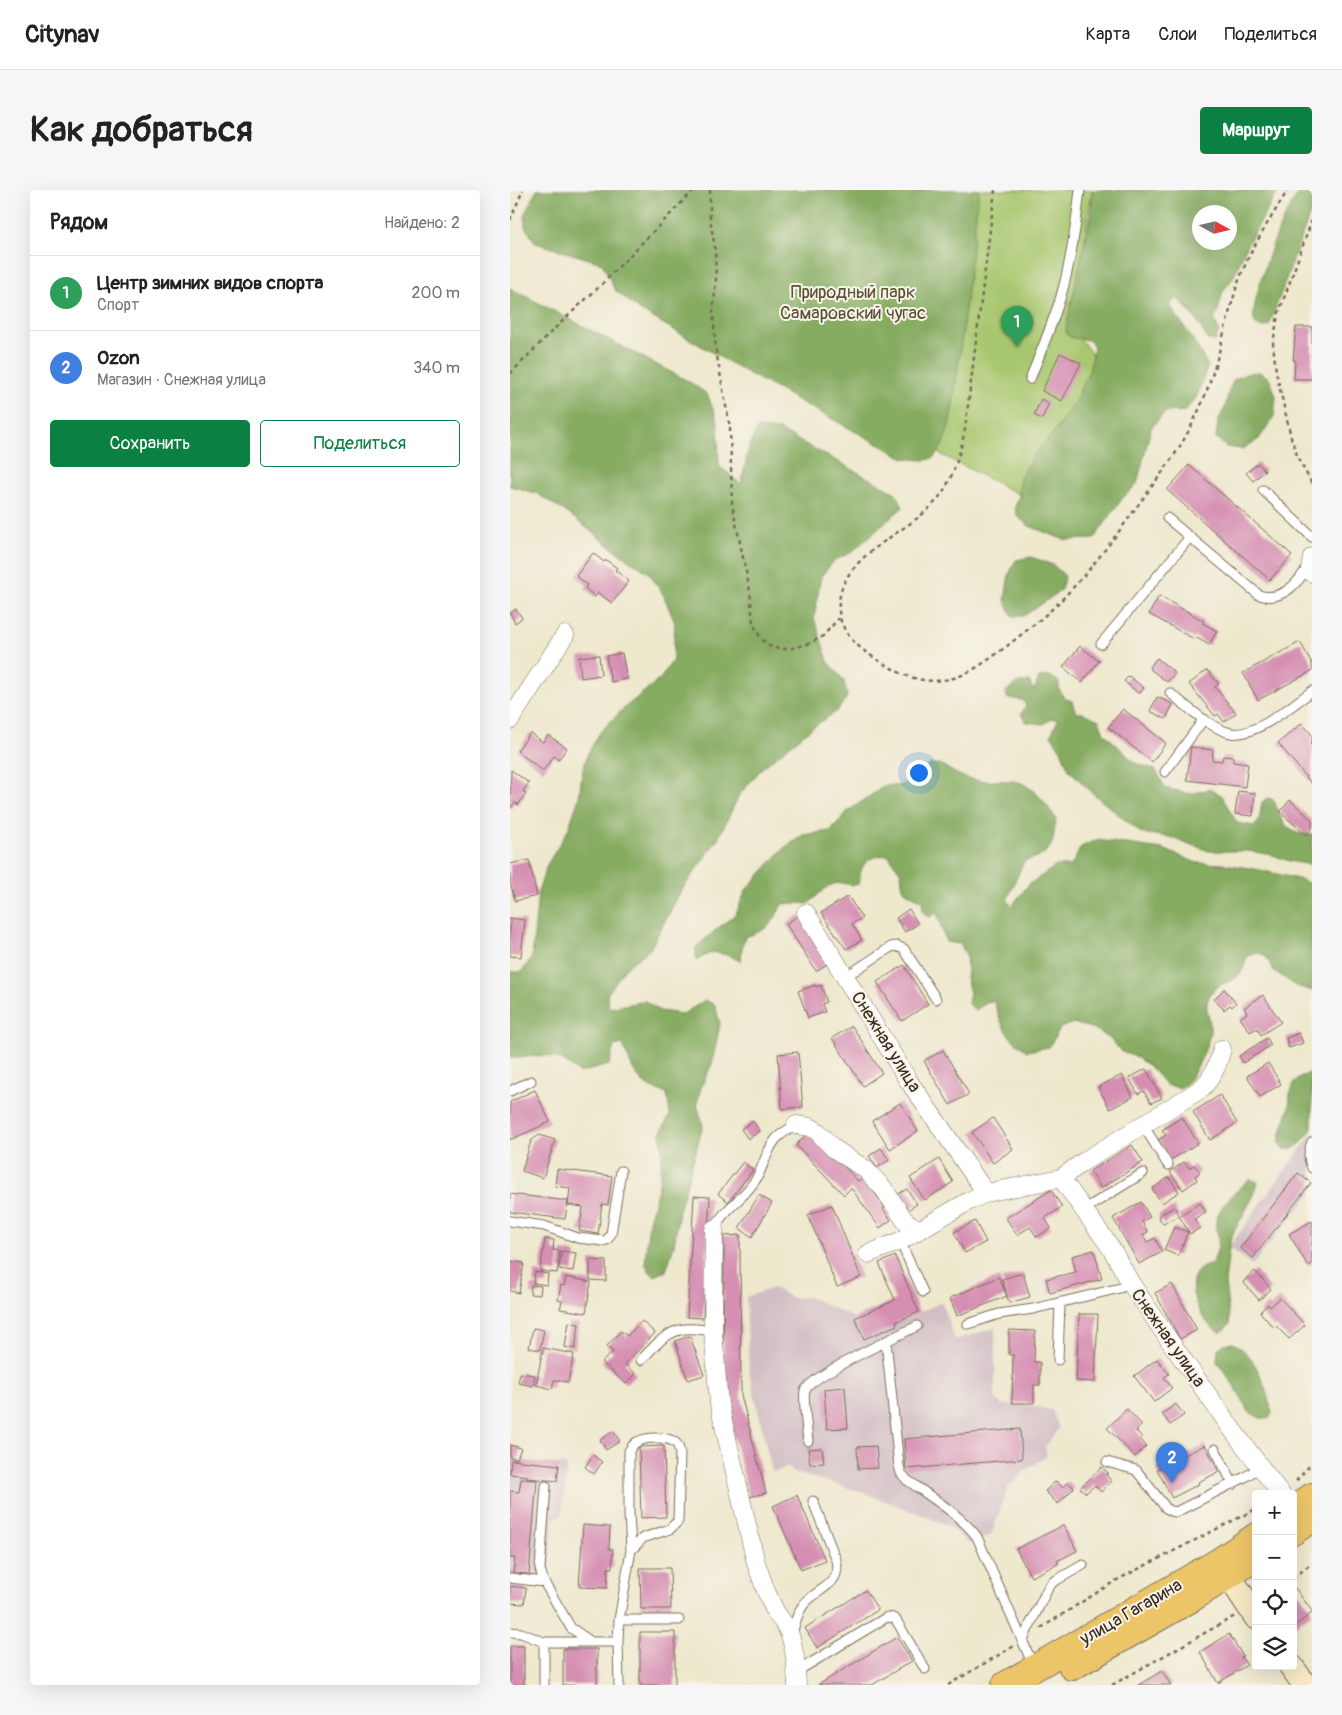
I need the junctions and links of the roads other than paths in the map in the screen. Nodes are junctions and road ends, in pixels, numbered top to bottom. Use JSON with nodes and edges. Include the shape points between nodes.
{"nodes":[{"id":1,"x":1080,"y":190,"type":"edge"},
{"id":2,"x":1030,"y":379,"type":"dead end"},
{"id":3,"x":1263,"y":490,"type":"dead end"},
{"id":4,"x":1167,"y":518,"type":"dead end"},
{"id":5,"x":1190,"y":537,"type":"junction"},
{"id":6,"x":1312,"y":537,"type":"edge"},
{"id":7,"x":1308,"y":568,"type":"edge"},
{"id":8,"x":1312,"y":580,"type":"edge"},
{"id":9,"x":565,"y":635,"type":"dead end"},
{"id":10,"x":1101,"y":644,"type":"dead end"},
{"id":11,"x":1312,"y":691,"type":"edge"},
{"id":12,"x":1170,"y":693,"type":"dead end"},
{"id":13,"x":1204,"y":719,"type":"junction"},
{"id":14,"x":510,"y":720,"type":"edge"},
{"id":15,"x":1165,"y":772,"type":"dead end"},
{"id":16,"x":806,"y":913,"type":"dead end"},
{"id":17,"x":845,"y":977,"type":"junction"},
{"id":18,"x":936,"y":999,"type":"dead end"},
{"id":19,"x":1222,"y":1049,"type":"dead end"},
{"id":20,"x":531,"y":1081,"type":"dead end"},
{"id":21,"x":510,"y":1091,"type":"edge"},
{"id":22,"x":796,"y":1125,"type":"joint"},
{"id":23,"x":1143,"y":1125,"type":"junction"},
{"id":24,"x":1312,"y":1142,"type":"edge"},
{"id":25,"x":1168,"y":1165,"type":"dead end"},
{"id":26,"x":1312,"y":1168,"type":"edge"},
{"id":27,"x":621,"y":1171,"type":"dead end"},
{"id":28,"x":1143,"y":1173,"type":"dead end"},
{"id":29,"x":1061,"y":1178,"type":"junction"},
{"id":30,"x":986,"y":1193,"type":"junction"},
{"id":31,"x":1085,"y":1209,"type":"junction"},
{"id":32,"x":510,"y":1221,"type":"edge"},
{"id":33,"x":714,"y":1229,"type":"joint"},
{"id":34,"x":918,"y":1230,"type":"junction"},
{"id":35,"x":900,"y":1241,"type":"junction"},
{"id":36,"x":868,"y":1254,"type":"dead end"},
{"id":37,"x":1130,"y":1282,"type":"junction"},
{"id":38,"x":923,"y":1292,"type":"dead end"},
{"id":39,"x":1060,"y":1302,"type":"junction"},
{"id":40,"x":968,"y":1324,"type":"dead end"},
{"id":41,"x":917,"y":1326,"type":"dead end"},
{"id":42,"x":713,"y":1331,"type":"junction"},
{"id":43,"x":886,"y":1341,"type":"junction"},
{"id":44,"x":641,"y":1360,"type":"dead end"},
{"id":45,"x":1058,"y":1360,"type":"dead end"},
{"id":46,"x":808,"y":1441,"type":"dead end"},
{"id":47,"x":1215,"y":1449,"type":"dead end"},
{"id":48,"x":1107,"y":1462,"type":"dead end"},
{"id":49,"x":1260,"y":1467,"type":"junction"},
{"id":50,"x":1233,"y":1484,"type":"junction"},
{"id":51,"x":546,"y":1486,"type":"dead end"},
{"id":52,"x":813,"y":1501,"type":"dead end"},
{"id":53,"x":1298,"y":1508,"type":"edge"},
{"id":54,"x":1252,"y":1540,"type":"edge"},
{"id":55,"x":631,"y":1550,"type":"junction"},
{"id":56,"x":1252,"y":1559,"type":"edge"},
{"id":57,"x":1083,"y":1565,"type":"dead end"},
{"id":58,"x":1224,"y":1569,"type":"junction"},
{"id":59,"x":510,"y":1578,"type":"edge"},
{"id":60,"x":544,"y":1582,"type":"junction"},
{"id":61,"x":1252,"y":1611,"type":"edge"},
{"id":62,"x":619,"y":1620,"type":"junction"},
{"id":63,"x":679,"y":1620,"type":"dead end"},
{"id":64,"x":510,"y":1632,"type":"edge"},
{"id":65,"x":791,"y":1638,"type":"junction"},
{"id":66,"x":590,"y":1641,"type":"junction"},
{"id":67,"x":1022,"y":1641,"type":"junction"},
{"id":68,"x":544,"y":1642,"type":"junction"},
{"id":69,"x":618,"y":1642,"type":"junction"},
{"id":70,"x":925,"y":1669,"type":"dead end"},
{"id":71,"x":1294,"y":1670,"type":"edge"},
{"id":72,"x":1038,"y":1677,"type":"edge"},
{"id":73,"x":796,"y":1678,"type":"edge"},
{"id":74,"x":544,"y":1685,"type":"edge"},
{"id":75,"x":619,"y":1685,"type":"edge"},
{"id":76,"x":1005,"y":1685,"type":"edge"},
{"id":77,"x":1305,"y":1685,"type":"edge"}],
"edges":[{"from":1,"to":2,"type":"lane","via":[[1062,294]]},
{"from":3,"to":6,"type":"lane"},
{"from":4,"to":5,"type":"lane"},
{"from":5,"to":7,"type":"lane","via":[[1259,595],[1268,598],[1276,597]]},
{"from":5,"to":10,"type":"lane"},
{"from":7,"to":8,"type":"lane","via":[[1305,579]]},
{"from":9,"to":14,"type":"street"},
{"from":11,"to":13,"type":"lane","via":[[1247,732],[1230,733]]},
{"from":12,"to":13,"type":"lane"},
{"from":13,"to":15,"type":"lane"},
{"from":16,"to":17,"type":"street","name":"Снежная улица"},
{"from":17,"to":18,"type":"lane","via":[[891,947],[901,947]]},
{"from":17,"to":30,"type":"street","name":"Снежная улица","via":[[908,1080]]},
{"from":19,"to":23,"type":"street","via":[[1218,1066],[1201,1089]]},
{"from":20,"to":21,"type":"lane"},
{"from":22,"to":33,"type":"lane","via":[[776,1138],[749,1189],[718,1220]]},
{"from":22,"to":34,"type":"street","via":[[817,1131],[833,1148],[865,1169],[883,1188],[906,1222]]},
{"from":23,"to":25,"type":"lane"},
{"from":23,"to":29,"type":"street"},
{"from":24,"to":26,"type":"lane","via":[[1308,1159]]},
{"from":27,"to":32,"type":"lane","via":[[607,1240],[578,1238],[544,1226]]},
{"from":28,"to":31,"type":"lane"},
{"from":29,"to":30,"type":"street"},
{"from":29,"to":31,"type":"street","name":"Снежная улица"},
{"from":30,"to":34,"type":"street"},
{"from":31,"to":37,"type":"street","name":"Снежная улица"},
{"from":33,"to":42,"type":"street"},
{"from":34,"to":35,"type":"street"},
{"from":35,"to":36,"type":"street"},
{"from":35,"to":38,"type":"lane"},
{"from":37,"to":39,"type":"lane","via":[[1120,1288]]},
{"from":37,"to":49,"type":"street","name":"Снежная улица"},
{"from":39,"to":40,"type":"lane","via":[[999,1314]]},
{"from":39,"to":45,"type":"lane"},
{"from":41,"to":43,"type":"lane"},
{"from":42,"to":44,"type":"lane","via":[[686,1329],[674,1332],[660,1340]]},
{"from":42,"to":65,"type":"street","via":[[718,1404],[754,1554],[766,1591]]},
{"from":43,"to":46,"type":"lane","via":[[836,1367],[804,1391]]},
{"from":43,"to":67,"type":"lane","via":[[901,1473],[972,1530]]},
{"from":47,"to":50,"type":"lane"},
{"from":48,"to":50,"type":"lane","via":[[1136,1470],[1171,1511],[1180,1510]]},
{"from":49,"to":50,"type":"lane"},
{"from":49,"to":53,"type":"street","name":"Снежная улица"},
{"from":51,"to":60,"type":"lane","via":[[540,1555]]},
{"from":52,"to":65,"type":"lane","via":[[838,1568],[833,1581],[803,1606]]},
{"from":54,"to":58,"type":"main road","name":"улица Гагарина"},
{"from":55,"to":55,"type":"lane","via":[[643,1538],[670,1529],[678,1521],[680,1454],[673,1441],[645,1440],[629,1451]]},
{"from":55,"to":62,"type":"lane"},
{"from":56,"to":58,"type":"main road","name":"улица Гагарина"},
{"from":57,"to":67,"type":"lane","via":[[1048,1588]]},
{"from":58,"to":61,"type":"street"},
{"from":58,"to":72,"type":"main road","name":"улица Гагарина"},
{"from":59,"to":60,"type":"lane"},
{"from":60,"to":66,"type":"lane","via":[[571,1628]]},
{"from":62,"to":63,"type":"lane"},
{"from":62,"to":69,"type":"lane"},
{"from":64,"to":68,"type":"lane"},
{"from":65,"to":73,"type":"street"},
{"from":66,"to":68,"type":"lane"},
{"from":66,"to":69,"type":"lane"},
{"from":67,"to":72,"type":"lane"},
{"from":68,"to":74,"type":"lane"},
{"from":69,"to":75,"type":"lane"},
{"from":70,"to":73,"type":"lane","via":[[896,1620],[887,1617]]},
{"from":71,"to":77,"type":"street"},
{"from":72,"to":76,"type":"main road","name":"улица Гагарина"}]}
